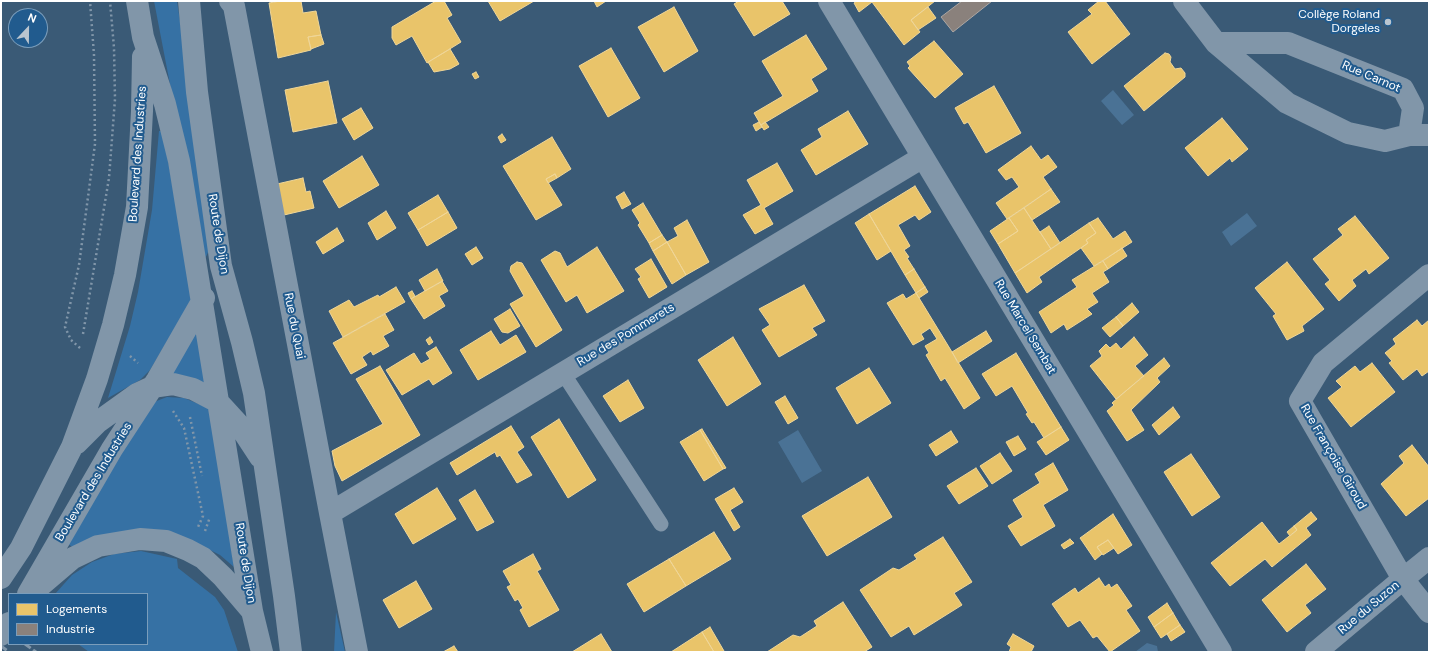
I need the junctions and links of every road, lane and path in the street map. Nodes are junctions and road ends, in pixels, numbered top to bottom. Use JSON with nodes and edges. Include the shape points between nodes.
{"nodes":[{"id":1,"x":110,"y":1,"type":"edge"},
{"id":2,"x":137,"y":1,"type":"edge"},
{"id":3,"x":189,"y":1,"type":"edge"},
{"id":4,"x":230,"y":1,"type":"edge"},
{"id":5,"x":829,"y":1,"type":"edge"},
{"id":6,"x":1184,"y":1,"type":"edge"},
{"id":7,"x":143,"y":38,"type":"junction"},
{"id":8,"x":1216,"y":43,"type":"junction"},
{"id":9,"x":1419,"y":135,"type":"edge"},
{"id":10,"x":923,"y":157,"type":"junction"},
{"id":11,"x":221,"y":266,"type":"junction"},
{"id":12,"x":1429,"y":275,"type":"edge"},
{"id":13,"x":201,"y":303,"type":"junction"},
{"id":14,"x":106,"y":347,"type":"junction"},
{"id":15,"x":563,"y":373,"type":"junction"},
{"id":16,"x":154,"y":384,"type":"junction"},
{"id":17,"x":218,"y":402,"type":"junction"},
{"id":18,"x":188,"y":415,"type":"dead end"},
{"id":19,"x":72,"y":447,"type":"junction"},
{"id":20,"x":264,"y":463,"type":"junction"},
{"id":21,"x":203,"y":481,"type":"dead end"},
{"id":22,"x":208,"y":511,"type":"dead end"},
{"id":23,"x":330,"y":513,"type":"junction"},
{"id":24,"x":661,"y":524,"type":"dead end"},
{"id":25,"x":196,"y":554,"type":"junction"},
{"id":26,"x":1429,"y":558,"type":"edge"},
{"id":27,"x":1,"y":578,"type":"edge"},
{"id":28,"x":1403,"y":579,"type":"junction"},
{"id":29,"x":29,"y":593,"type":"edge"},
{"id":30,"x":33,"y":593,"type":"edge"},
{"id":31,"x":252,"y":611,"type":"junction"},
{"id":32,"x":1429,"y":612,"type":"edge"},
{"id":33,"x":8,"y":624,"type":"edge"},
{"id":34,"x":1,"y":635,"type":"edge"},
{"id":35,"x":262,"y":652,"type":"edge"},
{"id":36,"x":291,"y":652,"type":"edge"},
{"id":37,"x":358,"y":652,"type":"edge"},
{"id":38,"x":1221,"y":652,"type":"edge"},
{"id":39,"x":1316,"y":652,"type":"edge"}],
"edges":[{"from":1,"to":14,"type":"path","via":[[115,99],[109,178],[82,333],[90,342]]},
{"from":2,"to":7,"type":"street","name":"Route de Dijon"},
{"from":3,"to":11,"type":"street","name":"Route de Dijon","via":[[197,92]]},
{"from":4,"to":23,"type":"street","name":"Rue du Quai","via":[[234,6]]},
{"from":5,"to":10,"type":"street","name":"Rue Marcel Sembat"},
{"from":6,"to":8,"type":"street","name":"Rue Carnot"},
{"from":7,"to":13,"type":"street","name":"Route de Dijon","via":[[165,104],[179,161]]},
{"from":7,"to":14,"type":"street","name":"Boulevard des Industries","via":[[137,207],[125,276]]},
{"from":8,"to":9,"type":"street","name":"Rue Carnot","via":[[1287,103],[1348,133],[1385,141]]},
{"from":8,"to":9,"type":"street","name":"Rue Carnot","via":[[1288,43],[1403,89],[1413,108]]},
{"from":10,"to":15,"type":"street","name":"Rue des Pommerets"},
{"from":10,"to":38,"type":"street","name":"Rue Marcel Sembat"},
{"from":11,"to":13,"type":"street","name":"Boulevard des Industries"},
{"from":11,"to":20,"type":"street","name":"Route de Dijon","via":[[254,393]]},
{"from":12,"to":28,"type":"street","name":"Rue Françoise Giroud","via":[[1322,364],[1300,401]]},
{"from":13,"to":16,"type":"street","name":"Boulevard des Industries"},
{"from":13,"to":17,"type":"street","name":"Route de Dijon"},
{"from":14,"to":16,"type":"path","via":[[131,356]]},
{"from":14,"to":19,"type":"street","name":"Boulevard des Industries"},
{"from":15,"to":23,"type":"street","name":"Rue des Pommerets"},
{"from":15,"to":24,"type":"lane"},
{"from":16,"to":17,"type":"street","name":"Route de Dijon","via":[[173,384],[193,389]]},
{"from":16,"to":19,"type":"street","name":"Route de Dijon","via":[[116,407]]},
{"from":16,"to":29,"type":"street","name":"Boulevard des Industries","via":[[112,449]]},
{"from":17,"to":20,"type":"street","name":"Route de Dijon","via":[[239,424]]},
{"from":17,"to":31,"type":"street","name":"Route de Dijon"},
{"from":18,"to":21,"type":"path","via":[[191,419]]},
{"from":19,"to":27,"type":"street","name":"Boulevard des Industries","via":[[21,548]]},
{"from":20,"to":36,"type":"street","name":"Route de Dijon"},
{"from":22,"to":25,"type":"path","via":[[210,518]]},
{"from":23,"to":37,"type":"street","name":"Rue du Quai"},
{"from":25,"to":30,"type":"street","name":"Boulevard des Industries","via":[[166,541],[140,539],[98,546],[73,558]]},
{"from":25,"to":31,"type":"street","name":"Boulevard des Industries","via":[[223,577]]},
{"from":26,"to":28,"type":"street"},
{"from":28,"to":32,"type":"street"},
{"from":28,"to":39,"type":"street","name":"Rue du Suzon"},
{"from":31,"to":35,"type":"street","name":"Route de Dijon"},
{"from":33,"to":34,"type":"street"}]}
